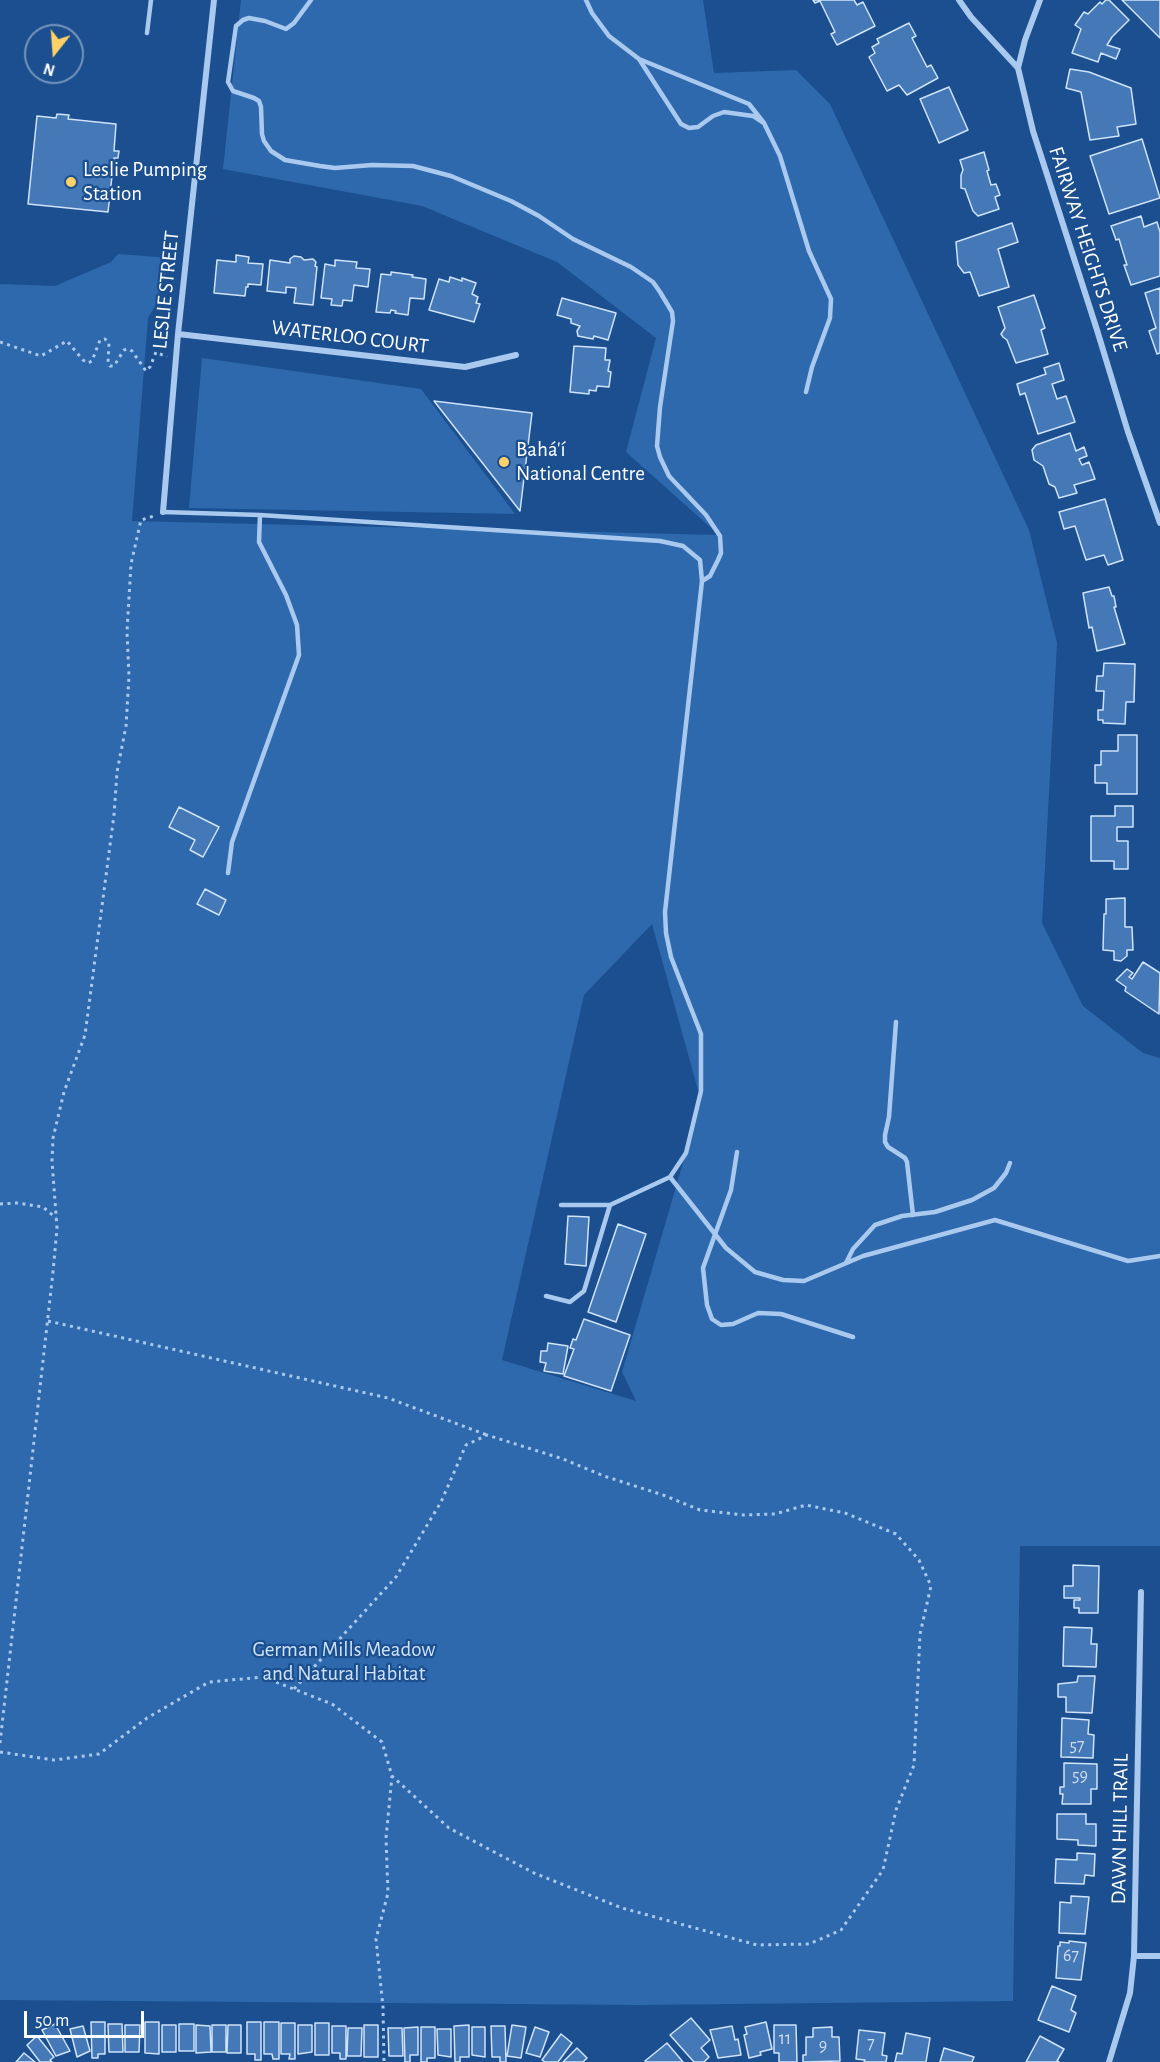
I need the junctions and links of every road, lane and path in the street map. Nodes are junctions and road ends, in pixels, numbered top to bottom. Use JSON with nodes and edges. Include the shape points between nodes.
{"nodes":[{"id":1,"x":152,"y":0,"type":"edge"},
{"id":2,"x":214,"y":0,"type":"edge"},
{"id":3,"x":311,"y":0,"type":"edge"},
{"id":4,"x":586,"y":0,"type":"edge"},
{"id":5,"x":959,"y":0,"type":"edge"},
{"id":6,"x":1040,"y":0,"type":"edge"},
{"id":7,"x":147,"y":33,"type":"dead end"},
{"id":8,"x":639,"y":59,"type":"junction"},
{"id":9,"x":1018,"y":68,"type":"junction"},
{"id":10,"x":764,"y":123,"type":"junction"},
{"id":11,"x":178,"y":334,"type":"junction"},
{"id":12,"x":0,"y":342,"type":"edge"},
{"id":13,"x":516,"y":355,"type":"dead end"},
{"id":14,"x":176,"y":362,"type":"junction"},
{"id":15,"x":806,"y":392,"type":"dead end"},
{"id":16,"x":163,"y":512,"type":"junction"},
{"id":17,"x":260,"y":515,"type":"junction"},
{"id":18,"x":1160,"y":524,"type":"edge"},
{"id":19,"x":702,"y":581,"type":"junction"},
{"id":20,"x":228,"y":873,"type":"dead end"},
{"id":21,"x":896,"y":1022,"type":"dead end"},
{"id":22,"x":737,"y":1152,"type":"dead end"},
{"id":23,"x":1010,"y":1163,"type":"dead end"},
{"id":24,"x":670,"y":1177,"type":"junction"},
{"id":25,"x":0,"y":1204,"type":"edge"},
{"id":26,"x":561,"y":1205,"type":"dead end"},
{"id":27,"x":610,"y":1205,"type":"junction"},
{"id":28,"x":913,"y":1215,"type":"junction"},
{"id":29,"x":56,"y":1218,"type":"junction"},
{"id":30,"x":715,"y":1234,"type":"junction"},
{"id":31,"x":1160,"y":1256,"type":"edge"},
{"id":32,"x":846,"y":1263,"type":"junction"},
{"id":33,"x":546,"y":1296,"type":"dead end"},
{"id":34,"x":48,"y":1322,"type":"junction"},
{"id":35,"x":853,"y":1337,"type":"dead end"},
{"id":36,"x":487,"y":1435,"type":"junction"},
{"id":37,"x":1142,"y":1592,"type":"dead end"},
{"id":38,"x":294,"y":1689,"type":"junction"},
{"id":39,"x":0,"y":1743,"type":"edge"},
{"id":40,"x":0,"y":1752,"type":"edge"},
{"id":41,"x":393,"y":1776,"type":"junction"},
{"id":42,"x":1134,"y":1956,"type":"junction"},
{"id":43,"x":1160,"y":1956,"type":"edge"},
{"id":44,"x":384,"y":2062,"type":"edge"},
{"id":45,"x":1109,"y":2062,"type":"edge"}],
"edges":[{"from":1,"to":7,"type":"lane"},
{"from":2,"to":11,"type":"street","name":"LESLIE STREET"},
{"from":3,"to":19,"type":"lane","via":[[286,29],[246,18],[236,26],[228,82],[233,91],[259,101],[264,141],[276,155],[335,168],[396,165],[451,176],[530,211],[573,239],[631,267],[653,282],[660,292],[673,321],[657,446],[669,476],[720,536],[721,553],[710,576]]},
{"from":4,"to":8,"type":"lane","via":[[609,36]]},
{"from":5,"to":9,"type":"street","name":"FAIRWAY HEIGHTS DRIVE"},
{"from":6,"to":9,"type":"street"},
{"from":8,"to":10,"type":"lane","via":[[749,104]]},
{"from":8,"to":10,"type":"lane","via":[[681,124],[698,127],[724,112],[753,116]]},
{"from":9,"to":18,"type":"street","name":"FAIRWAY HEIGHTS DRIVE","via":[[1033,131]]},
{"from":10,"to":15,"type":"lane","via":[[780,156],[809,251],[831,299],[830,318]]},
{"from":11,"to":13,"type":"street","name":"WATERLOO COURT","via":[[465,368]]},
{"from":11,"to":14,"type":"street","name":"LESLIE STREET"},
{"from":12,"to":14,"type":"path","via":[[41,356],[67,341],[88,363],[100,340],[105,339],[109,343],[110,366],[129,349],[146,371],[156,352]]},
{"from":14,"to":16,"type":"street","name":"LESLIE STREET"},
{"from":16,"to":17,"type":"lane"},
{"from":16,"to":29,"type":"path","via":[[141,520],[131,564],[126,726],[85,1035],[64,1092],[53,1138]]},
{"from":17,"to":19,"type":"lane","via":[[660,541],[683,546],[700,560]]},
{"from":17,"to":20,"type":"lane","via":[[259,542],[297,625],[299,655],[232,842]]},
{"from":19,"to":24,"type":"lane","via":[[665,912],[671,957],[701,1034],[701,1091],[686,1153]]},
{"from":21,"to":28,"type":"lane","via":[[885,1142],[907,1162]]},
{"from":22,"to":30,"type":"lane","via":[[731,1190]]},
{"from":23,"to":28,"type":"lane","via":[[994,1188],[972,1200]]},
{"from":24,"to":27,"type":"lane"},
{"from":24,"to":30,"type":"lane"},
{"from":25,"to":29,"type":"path","via":[[43,1208]]},
{"from":26,"to":27,"type":"lane"},
{"from":27,"to":33,"type":"lane","via":[[584,1291],[570,1302]]},
{"from":28,"to":32,"type":"lane","via":[[874,1225]]},
{"from":29,"to":34,"type":"path"},
{"from":30,"to":32,"type":"lane","via":[[755,1272],[783,1280],[804,1281]]},
{"from":30,"to":35,"type":"lane","via":[[703,1268],[712,1319],[721,1325],[734,1324],[758,1312],[781,1314]]},
{"from":31,"to":32,"type":"lane","via":[[1128,1261],[995,1220]]},
{"from":34,"to":36,"type":"path","via":[[388,1398]]},
{"from":34,"to":39,"type":"path"},
{"from":36,"to":38,"type":"path","via":[[466,1445],[441,1502],[396,1577]]},
{"from":36,"to":41,"type":"path","via":[[700,1510],[775,1514],[806,1504],[845,1513],[896,1534],[919,1560],[931,1586],[920,1634],[914,1765],[896,1810],[883,1870],[841,1930],[809,1944],[757,1945],[622,1908],[534,1873],[449,1828]]},
{"from":37,"to":42,"type":"street","name":"DAWN HILL TRAIL"},
{"from":38,"to":40,"type":"path","via":[[263,1677],[209,1682],[147,1718],[99,1754],[54,1760]]},
{"from":38,"to":41,"type":"path","via":[[332,1704],[382,1742]]},
{"from":41,"to":44,"type":"path","via":[[386,1838],[388,1893],[376,1939]]},
{"from":42,"to":43,"type":"street"},
{"from":42,"to":45,"type":"street","name":"DAWN HILL TRAIL","via":[[1130,1992]]}]}
